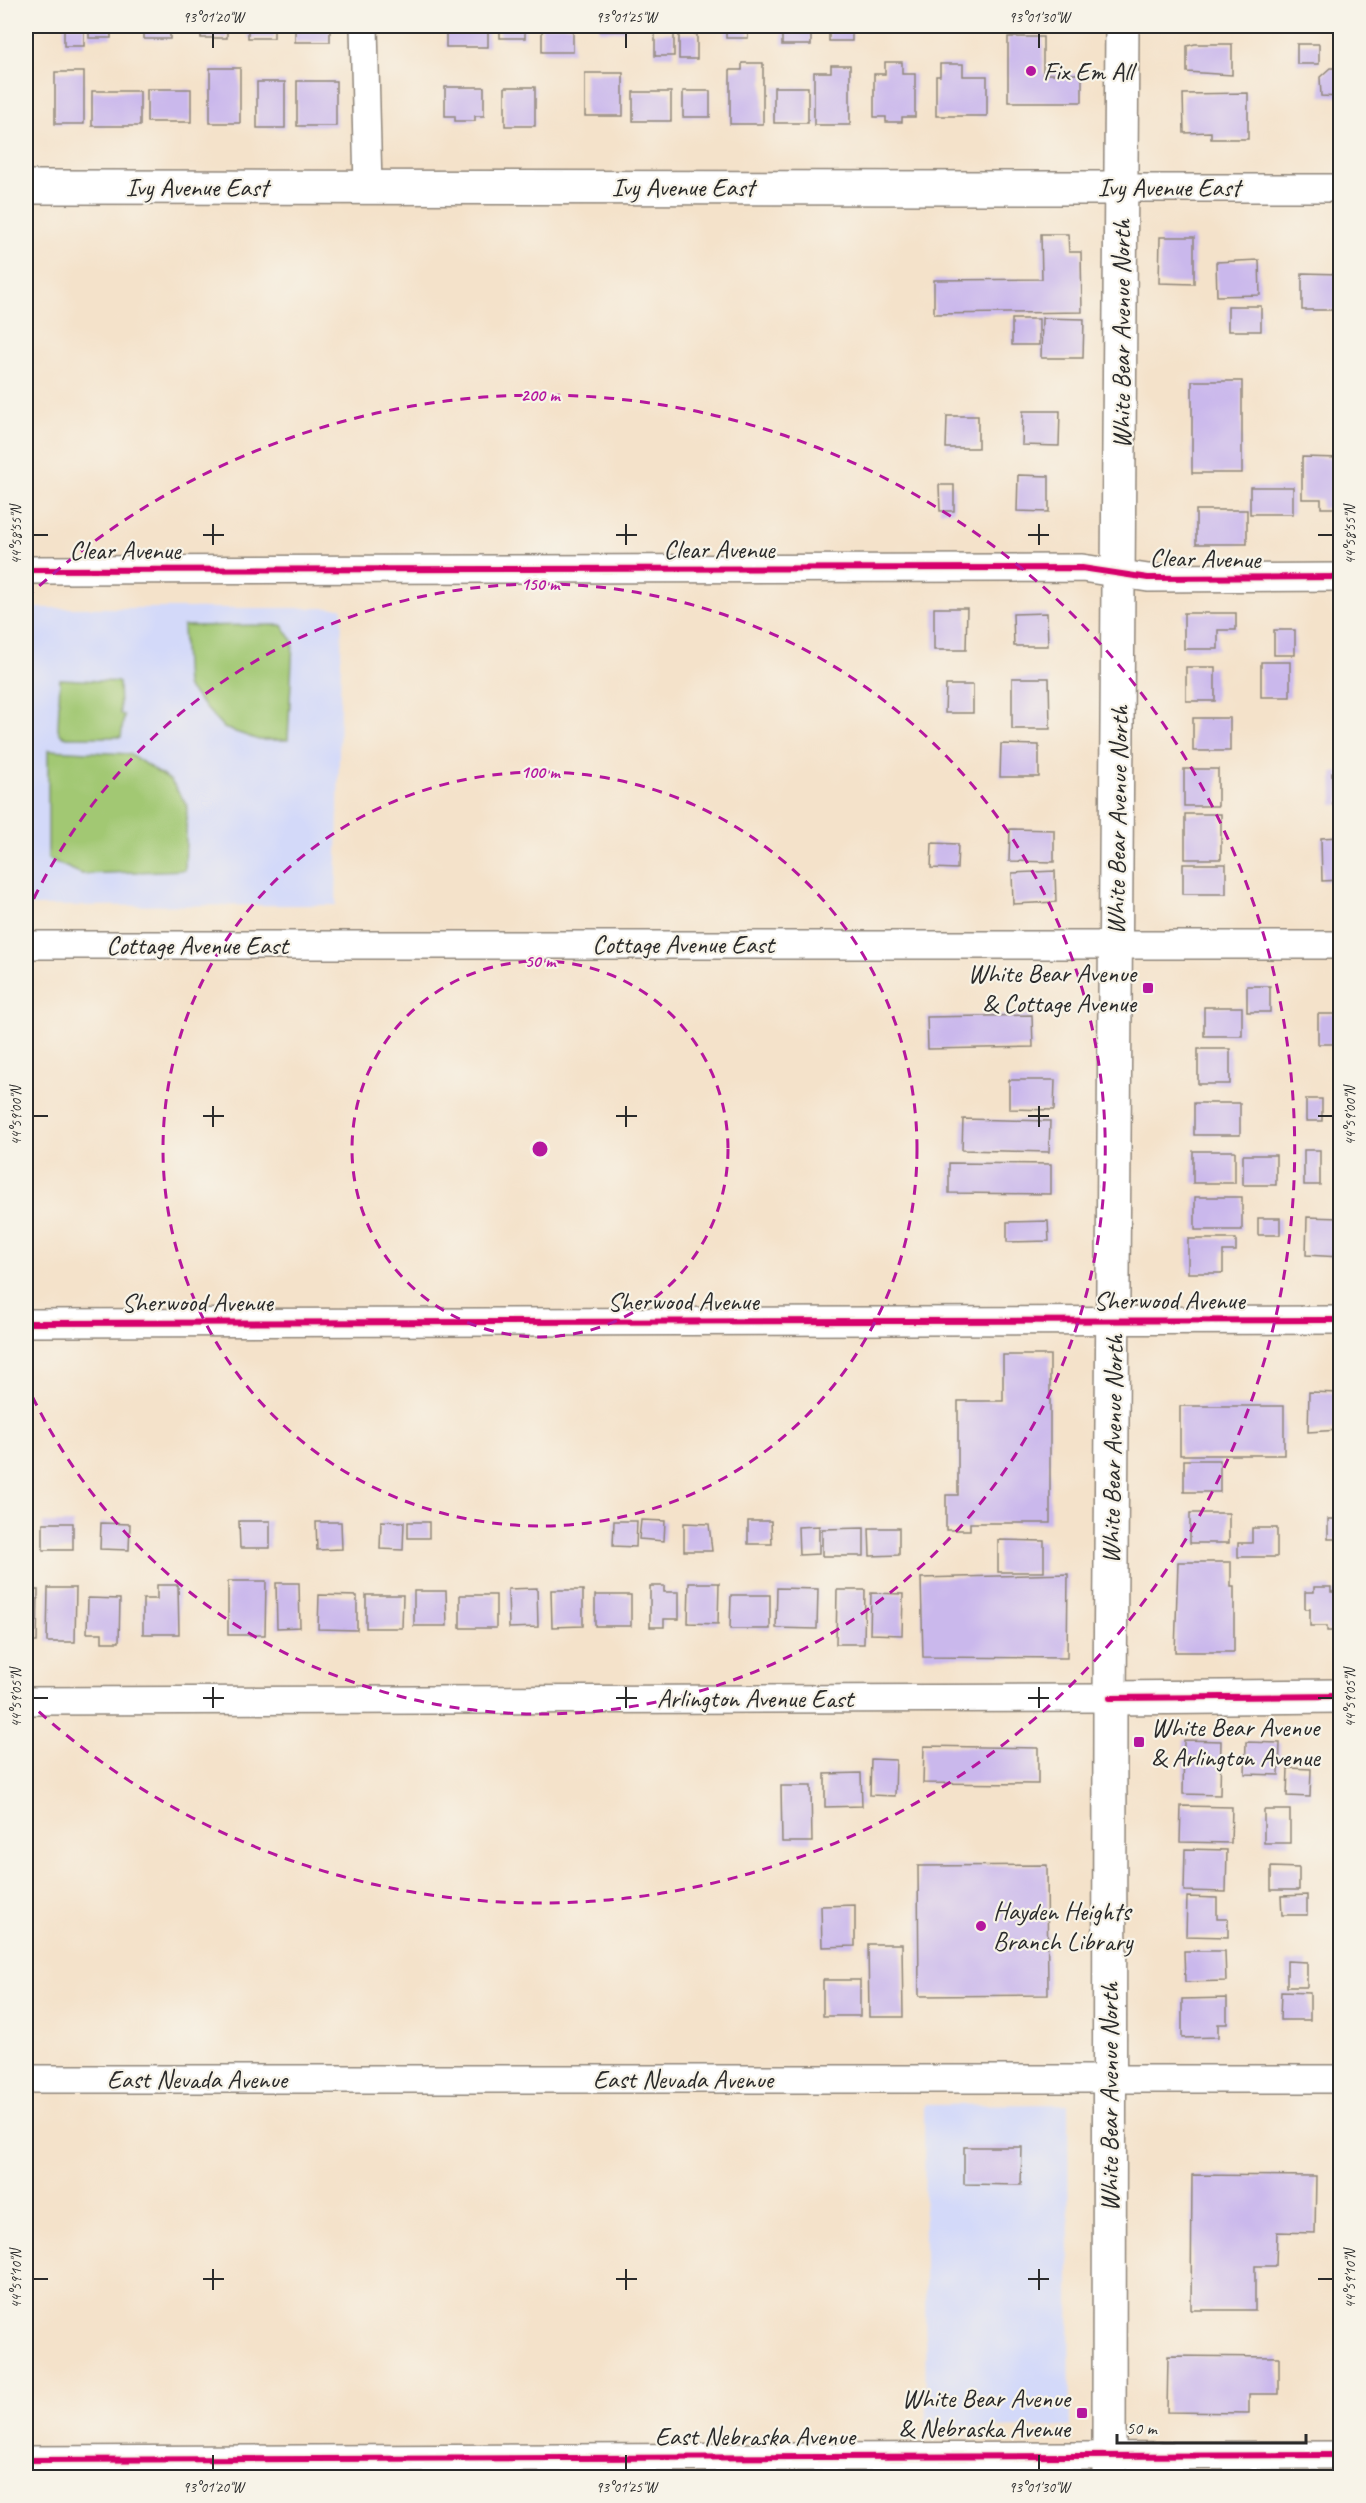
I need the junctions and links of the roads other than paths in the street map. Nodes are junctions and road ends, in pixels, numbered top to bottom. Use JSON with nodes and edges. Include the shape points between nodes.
{"nodes":[{"id":1,"x":364,"y":26,"type":"edge"},
{"id":2,"x":1122,"y":26,"type":"edge"},
{"id":3,"x":26,"y":187,"type":"edge"},
{"id":4,"x":368,"y":187,"type":"junction"},
{"id":5,"x":1122,"y":188,"type":"junction"},
{"id":6,"x":1341,"y":188,"type":"edge"},
{"id":7,"x":26,"y":570,"type":"edge"},
{"id":8,"x":1120,"y":574,"type":"junction"},
{"id":9,"x":1341,"y":576,"type":"edge"},
{"id":10,"x":26,"y":945,"type":"edge"},
{"id":11,"x":1116,"y":945,"type":"junction"},
{"id":12,"x":1341,"y":945,"type":"edge"},
{"id":13,"x":1114,"y":1319,"type":"junction"},
{"id":14,"x":1341,"y":1320,"type":"edge"},
{"id":15,"x":26,"y":1323,"type":"edge"},
{"id":16,"x":1341,"y":1696,"type":"edge"},
{"id":17,"x":1110,"y":1698,"type":"junction"},
{"id":18,"x":26,"y":1701,"type":"edge"},
{"id":19,"x":26,"y":2079,"type":"edge"},
{"id":20,"x":1109,"y":2079,"type":"junction"},
{"id":21,"x":1341,"y":2079,"type":"edge"},
{"id":22,"x":1341,"y":2455,"type":"edge"},
{"id":23,"x":26,"y":2460,"type":"edge"},
{"id":24,"x":1109,"y":2466,"type":"edge"}],
"edges":[{"from":1,"to":4,"type":"street"},
{"from":2,"to":5,"type":"main road","name":"White Bear Avenue North"},
{"from":3,"to":4,"type":"main road","name":"Ivy Avenue East"},
{"from":4,"to":5,"type":"main road","name":"Ivy Avenue East"},
{"from":5,"to":6,"type":"street","name":"Ivy Avenue East"},
{"from":5,"to":8,"type":"main road","name":"White Bear Avenue North"},
{"from":7,"to":8,"type":"street","name":"Clear Avenue","via":[[1082,568]]},
{"from":8,"to":9,"type":"street","name":"Clear Avenue","via":[[1148,578]]},
{"from":8,"to":11,"type":"main road","name":"White Bear Avenue North"},
{"from":10,"to":11,"type":"street","name":"Cottage Avenue East"},
{"from":11,"to":12,"type":"street","name":"Cottage Avenue East"},
{"from":11,"to":13,"type":"main road","name":"White Bear Avenue North"},
{"from":13,"to":14,"type":"street","name":"Sherwood Avenue"},
{"from":13,"to":15,"type":"street","name":"Sherwood Avenue"},
{"from":13,"to":17,"type":"main road","name":"White Bear Avenue North"},
{"from":16,"to":17,"type":"main road","name":"Arlington Avenue East"},
{"from":17,"to":18,"type":"street","name":"Arlington Avenue East"},
{"from":17,"to":20,"type":"main road","name":"White Bear Avenue North"},
{"from":19,"to":20,"type":"street","name":"East Nevada Avenue"},
{"from":20,"to":21,"type":"street","name":"East Nevada Avenue"},
{"from":20,"to":24,"type":"main road","name":"White Bear Avenue North"},
{"from":22,"to":24,"type":"street","name":"East Nebraska Avenue"},
{"from":23,"to":24,"type":"street","name":"East Nebraska Avenue"}]}
